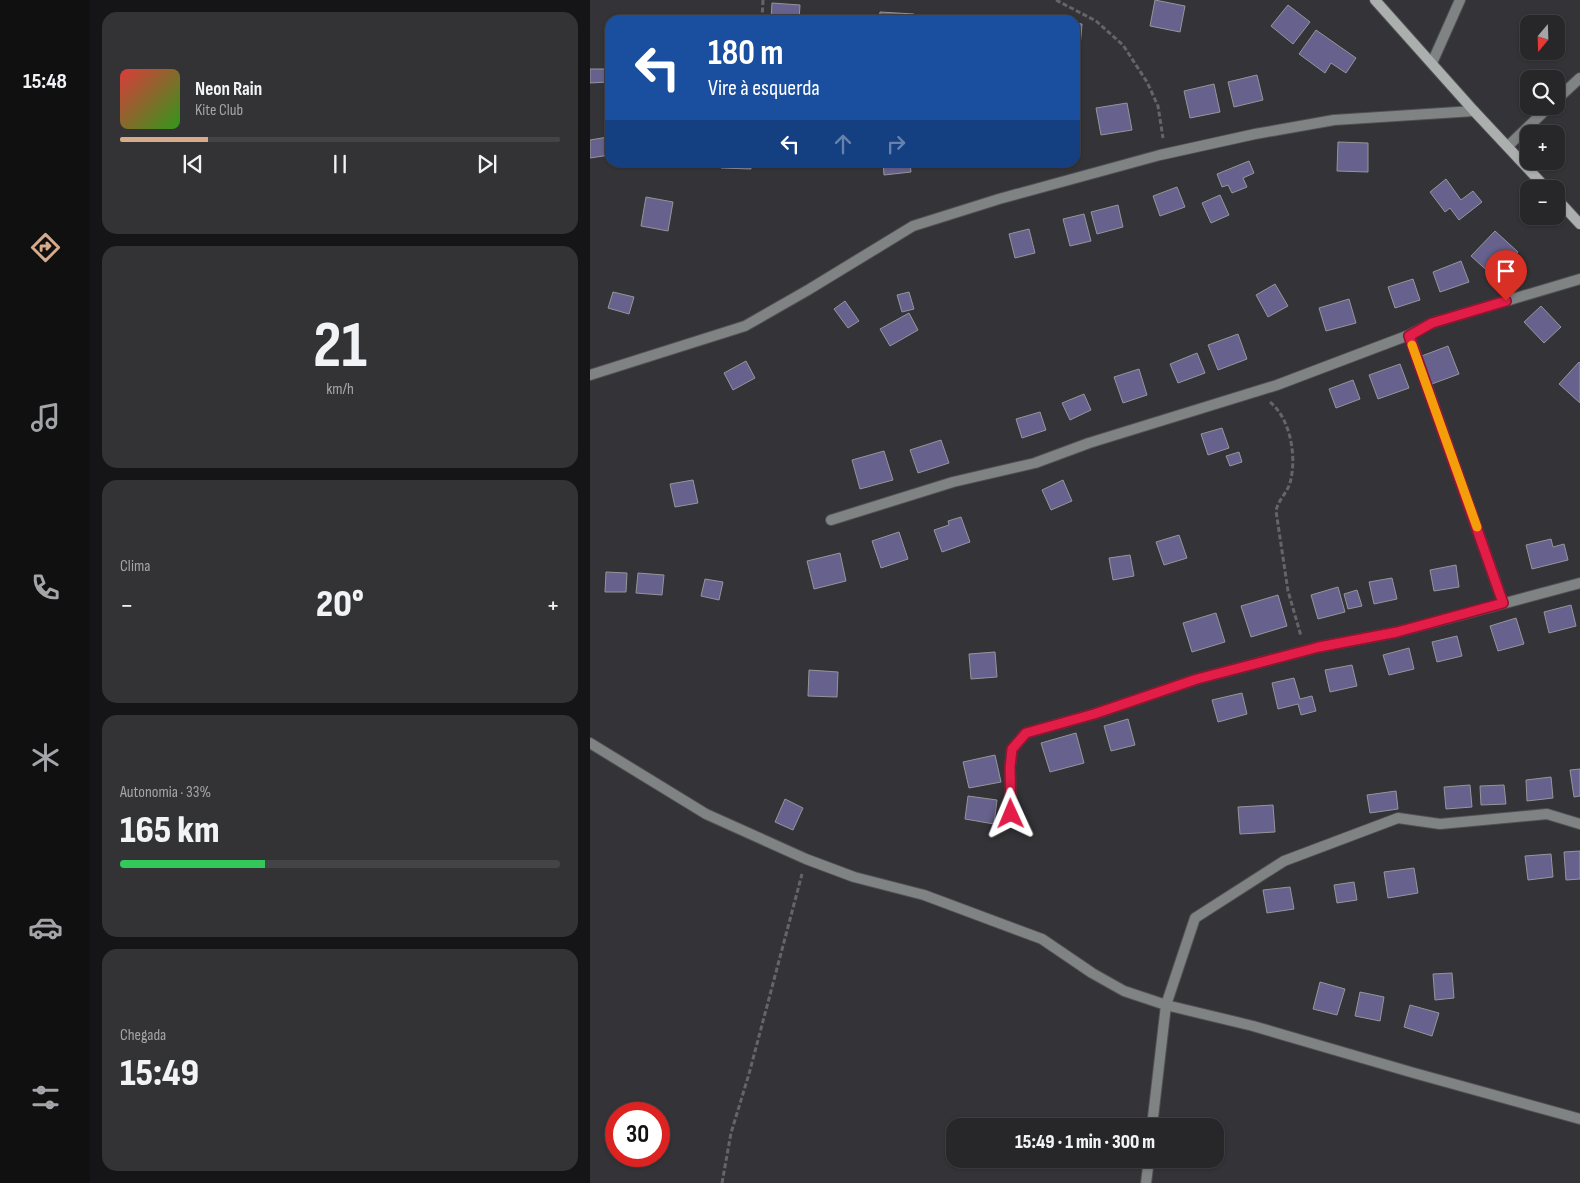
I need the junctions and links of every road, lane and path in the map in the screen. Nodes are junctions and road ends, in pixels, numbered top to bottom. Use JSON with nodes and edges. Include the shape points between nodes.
{"nodes":[{"id":1,"x":763,"y":0,"type":"edge"},
{"id":2,"x":1056,"y":0,"type":"edge"},
{"id":3,"x":1375,"y":0,"type":"edge"},
{"id":4,"x":1460,"y":0,"type":"edge"},
{"id":5,"x":762,"y":15,"type":"edge"},
{"id":6,"x":1432,"y":63,"type":"junction"},
{"id":7,"x":1580,"y":78,"type":"edge"},
{"id":8,"x":1565,"y":92,"type":"edge"},
{"id":9,"x":1474,"y":111,"type":"junction"},
{"id":10,"x":1541,"y":115,"type":"edge"},
{"id":11,"x":1508,"y":146,"type":"junction"},
{"id":12,"x":1160,"y":155,"type":"junction"},
{"id":13,"x":1540,"y":180,"type":"edge"},
{"id":14,"x":1565,"y":208,"type":"edge"},
{"id":15,"x":1580,"y":224,"type":"edge"},
{"id":16,"x":1580,"y":279,"type":"edge"},
{"id":17,"x":1409,"y":336,"type":"junction"},
{"id":18,"x":590,"y":375,"type":"edge"},
{"id":19,"x":1256,"y":392,"type":"junction"},
{"id":20,"x":831,"y":520,"type":"dead end"},
{"id":21,"x":1580,"y":582,"type":"edge"},
{"id":22,"x":1503,"y":603,"type":"junction"},
{"id":23,"x":1306,"y":651,"type":"junction"},
{"id":24,"x":590,"y":743,"type":"edge"},
{"id":25,"x":1011,"y":814,"type":"dead end"},
{"id":26,"x":1580,"y":824,"type":"edge"},
{"id":27,"x":806,"y":859,"type":"junction"},
{"id":28,"x":1166,"y":1005,"type":"junction"},
{"id":29,"x":1153,"y":1118,"type":"edge"},
{"id":30,"x":1580,"y":1118,"type":"edge"},
{"id":31,"x":1148,"y":1168,"type":"edge"},
{"id":32,"x":722,"y":1183,"type":"edge"},
{"id":33,"x":1146,"y":1183,"type":"edge"}],
"edges":[{"from":1,"to":5,"type":"path"},
{"from":2,"to":12,"type":"path","via":[[1096,21],[1123,45],[1158,106],[1163,138]]},
{"from":3,"to":6,"type":"main road"},
{"from":4,"to":6,"type":"street"},
{"from":6,"to":9,"type":"main road"},
{"from":7,"to":8,"type":"street"},
{"from":9,"to":11,"type":"main road"},
{"from":9,"to":12,"type":"street","via":[[1334,120]]},
{"from":10,"to":11,"type":"street"},
{"from":11,"to":13,"type":"main road"},
{"from":12,"to":18,"type":"street","via":[[999,198],[913,226],[745,326]]},
{"from":14,"to":15,"type":"main road"},
{"from":16,"to":17,"type":"street","via":[[1432,323]]},
{"from":17,"to":19,"type":"street"},
{"from":17,"to":22,"type":"street"},
{"from":19,"to":20,"type":"street","via":[[1089,442],[1036,462],[953,482]]},
{"from":19,"to":23,"type":"path","via":[[1279,412],[1289,437],[1292,472],[1276,511],[1288,591]]},
{"from":21,"to":22,"type":"street"},
{"from":22,"to":23,"type":"street","via":[[1397,632]]},
{"from":23,"to":25,"type":"street","via":[[1197,679],[1026,733],[1012,749]]},
{"from":24,"to":27,"type":"street","via":[[706,814]]},
{"from":26,"to":28,"type":"street","via":[[1547,814],[1440,824],[1398,818],[1284,861],[1195,918]]},
{"from":27,"to":28,"type":"street","via":[[854,877],[924,895],[1042,939],[1124,991]]},
{"from":27,"to":32,"type":"path","via":[[731,1133]]},
{"from":28,"to":29,"type":"street"},
{"from":28,"to":30,"type":"street","via":[[1253,1026]]},
{"from":31,"to":33,"type":"street"}]}
